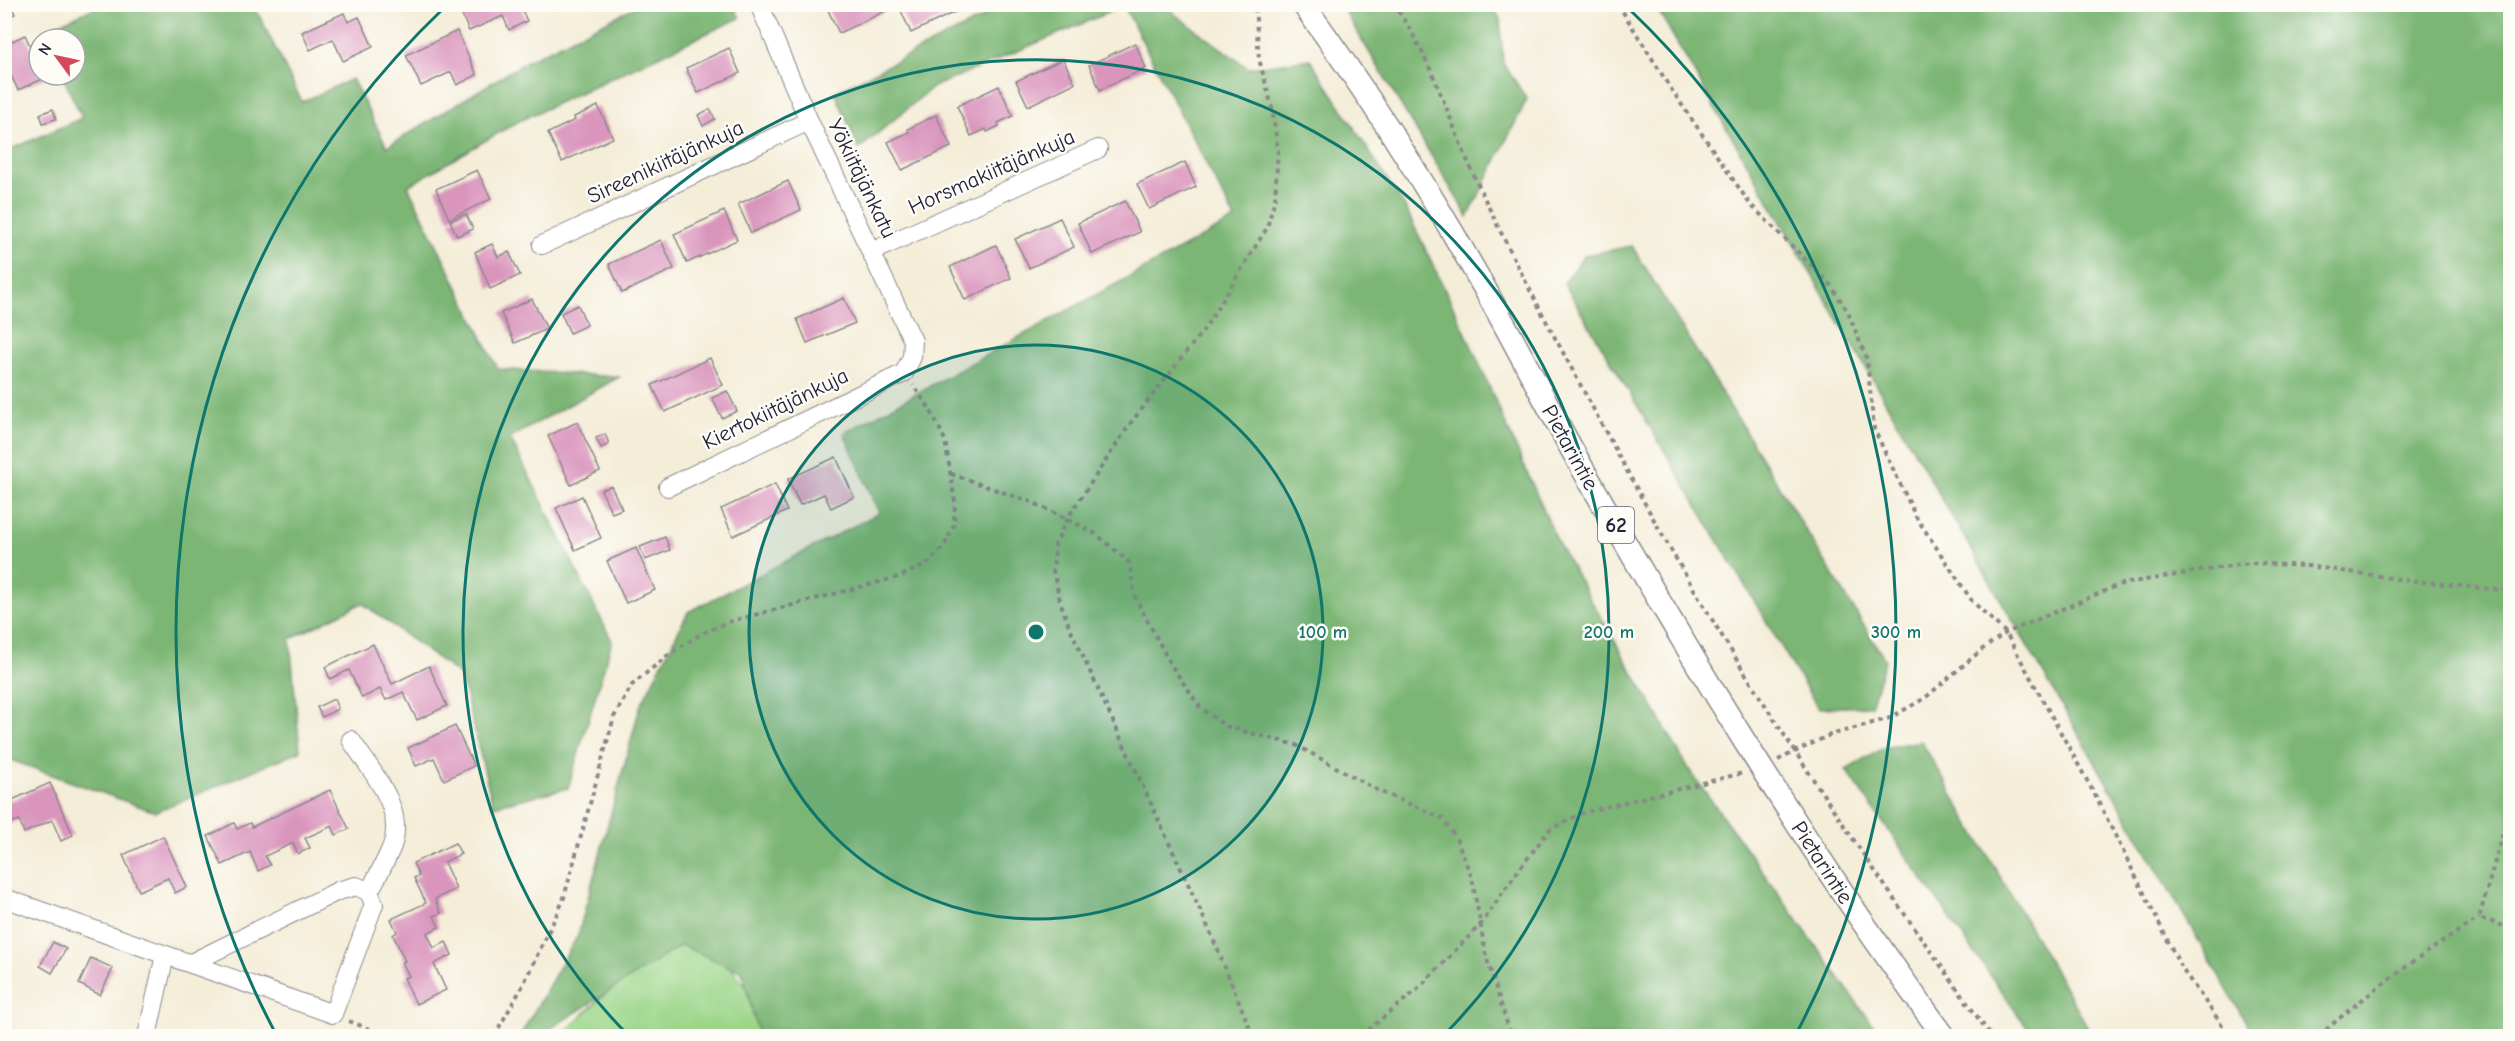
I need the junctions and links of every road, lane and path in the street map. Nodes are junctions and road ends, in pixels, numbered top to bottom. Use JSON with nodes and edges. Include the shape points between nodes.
{"nodes":[{"id":1,"x":759,"y":4,"type":"edge"},
{"id":2,"x":1238,"y":4,"type":"edge"},
{"id":3,"x":1263,"y":4,"type":"edge"},
{"id":4,"x":1303,"y":4,"type":"edge"},
{"id":5,"x":1393,"y":4,"type":"edge"},
{"id":6,"x":1618,"y":4,"type":"edge"},
{"id":7,"x":1255,"y":6,"type":"junction"},
{"id":8,"x":808,"y":121,"type":"junction"},
{"id":9,"x":1098,"y":149,"type":"dead end"},
{"id":10,"x":542,"y":245,"type":"dead end"},
{"id":11,"x":871,"y":252,"type":"junction"},
{"id":12,"x":904,"y":372,"type":"junction"},
{"id":13,"x":950,"y":474,"type":"junction"},
{"id":14,"x":668,"y":488,"type":"dead end"},
{"id":15,"x":1067,"y":519,"type":"junction"},
{"id":16,"x":2511,"y":591,"type":"edge"},
{"id":17,"x":2006,"y":633,"type":"junction"},
{"id":18,"x":351,"y":740,"type":"dead end"},
{"id":19,"x":1795,"y":751,"type":"junction"},
{"id":20,"x":1762,"y":769,"type":"junction"},
{"id":21,"x":2511,"y":807,"type":"edge"},
{"id":22,"x":369,"y":892,"type":"junction"},
{"id":23,"x":4,"y":898,"type":"edge"},
{"id":24,"x":2480,"y":918,"type":"junction"},
{"id":25,"x":1482,"y":924,"type":"junction"},
{"id":26,"x":2511,"y":928,"type":"edge"},
{"id":27,"x":165,"y":955,"type":"junction"},
{"id":28,"x":191,"y":963,"type":"junction"},
{"id":29,"x":333,"y":1014,"type":"junction"},
{"id":30,"x":147,"y":1036,"type":"edge"},
{"id":31,"x":387,"y":1036,"type":"edge"},
{"id":32,"x":494,"y":1036,"type":"edge"},
{"id":33,"x":1253,"y":1036,"type":"edge"},
{"id":34,"x":1361,"y":1036,"type":"edge"},
{"id":35,"x":1511,"y":1036,"type":"edge"},
{"id":36,"x":1944,"y":1036,"type":"edge"},
{"id":37,"x":1991,"y":1036,"type":"edge"},
{"id":38,"x":2230,"y":1036,"type":"edge"},
{"id":39,"x":2319,"y":1036,"type":"edge"}],
"edges":[{"from":1,"to":8,"type":"street","name":"Yökiitäjänkatu"},
{"from":2,"to":7,"type":"path"},
{"from":3,"to":7,"type":"path"},
{"from":4,"to":20,"type":"main road","name":"Pietarintie","number":"62","via":[[1425,186],[1580,464]]},
{"from":5,"to":19,"type":"path","via":[[1406,21],[1476,180],[1551,330],[1671,550]]},
{"from":6,"to":17,"type":"path","via":[[1750,204],[1829,283],[1848,312],[1867,360],[1874,429],[1916,517],[1972,601]]},
{"from":7,"to":15,"type":"path","via":[[1258,59],[1272,107],[1278,150],[1275,198],[1267,228],[1205,328],[1137,416]]},
{"from":8,"to":10,"type":"street","name":"Sireenikiitäjänkuja"},
{"from":8,"to":11,"type":"street","name":"Yökiitäjänkatu"},
{"from":9,"to":11,"type":"street","name":"Horsmakiitäjänkuja"},
{"from":11,"to":12,"type":"street","name":"Yökiitäjänkatu","via":[[913,341],[912,357]]},
{"from":12,"to":13,"type":"path","via":[[930,409],[945,440]]},
{"from":12,"to":14,"type":"street","name":"Kiertokiitäjänkuja"},
{"from":13,"to":15,"type":"path","via":[[1034,503]]},
{"from":13,"to":32,"type":"path","via":[[954,525],[944,548],[926,565],[898,577],[728,622],[666,656],[633,686],[614,717],[562,901]]},
{"from":15,"to":25,"type":"path","via":[[1096,534],[1129,562],[1136,599],[1170,665],[1200,707],[1225,726],[1296,745],[1378,791],[1442,818],[1456,838],[1472,878]]},
{"from":15,"to":33,"type":"path","via":[[1055,545],[1053,571],[1061,604],[1212,936]]},
{"from":16,"to":17,"type":"path","via":[[2308,566],[2249,563],[2121,584]]},
{"from":17,"to":19,"type":"path","via":[[1925,698],[1890,718],[1830,735]]},
{"from":17,"to":38,"type":"path","via":[[2095,795],[2182,969]]},
{"from":18,"to":22,"type":"street","via":[[391,802],[395,823],[393,844]]},
{"from":19,"to":20,"type":"path"},
{"from":19,"to":37,"type":"path"},
{"from":20,"to":25,"type":"path","via":[[1582,813],[1549,830]]},
{"from":20,"to":36,"type":"main road","name":"Pietarintie","number":"62","via":[[1863,923]]},
{"from":21,"to":24,"type":"path"},
{"from":22,"to":28,"type":"street","via":[[356,886],[338,891]]},
{"from":22,"to":29,"type":"street","via":[[374,904]]},
{"from":23,"to":27,"type":"street"},
{"from":24,"to":26,"type":"path"},
{"from":24,"to":39,"type":"path","via":[[2402,969]]},
{"from":25,"to":34,"type":"path","via":[[1418,989]]},
{"from":25,"to":35,"type":"path","via":[[1486,956]]},
{"from":27,"to":28,"type":"street"},
{"from":27,"to":30,"type":"street"},
{"from":28,"to":29,"type":"street"},
{"from":29,"to":31,"type":"path"}]}
